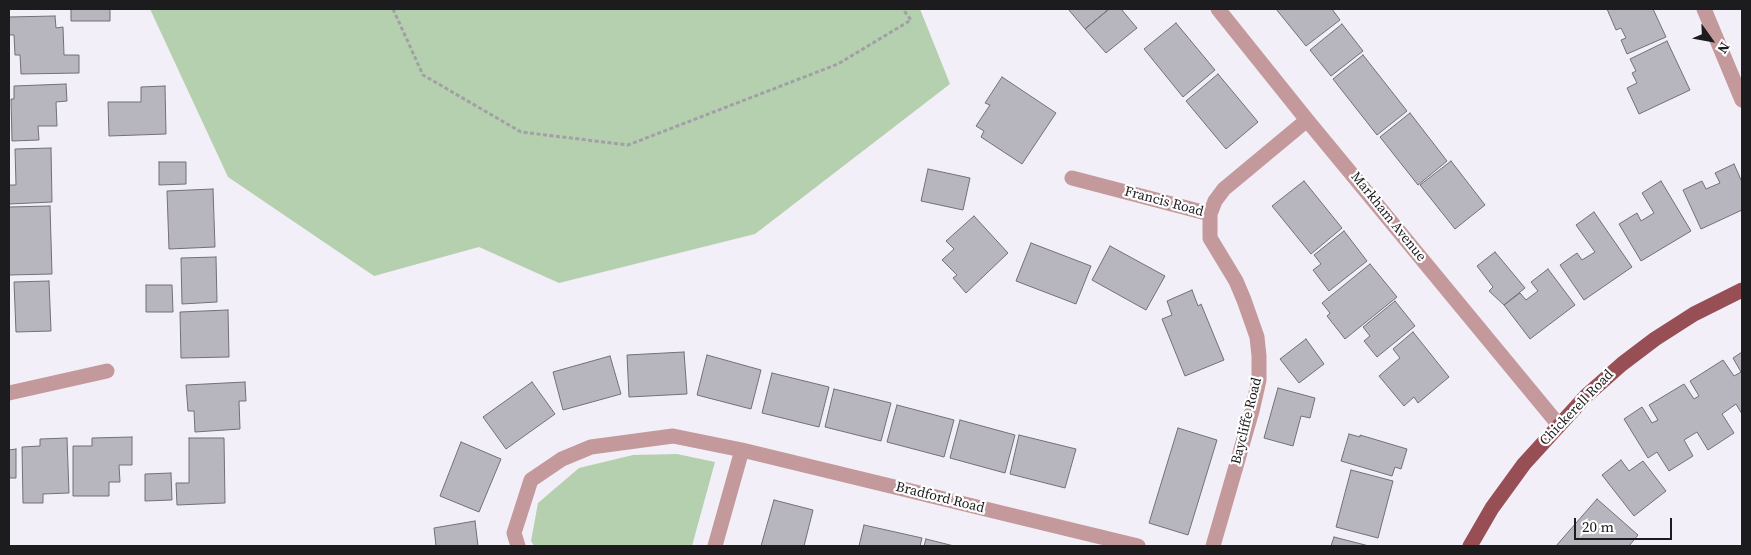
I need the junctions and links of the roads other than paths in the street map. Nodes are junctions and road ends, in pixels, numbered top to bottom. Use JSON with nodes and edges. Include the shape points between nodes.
{"nodes":[{"id":1,"x":1218,"y":9,"type":"edge"},
{"id":2,"x":1704,"y":9,"type":"edge"},
{"id":3,"x":1742,"y":100,"type":"edge"},
{"id":4,"x":1307,"y":120,"type":"junction"},
{"id":5,"x":1072,"y":178,"type":"dead end"},
{"id":6,"x":1210,"y":214,"type":"junction"},
{"id":7,"x":1742,"y":290,"type":"edge"},
{"id":8,"x":107,"y":370,"type":"dead end"},
{"id":9,"x":9,"y":393,"type":"edge"},
{"id":10,"x":1558,"y":424,"type":"junction"},
{"id":11,"x":742,"y":450,"type":"junction"},
{"id":12,"x":518,"y":546,"type":"edge"},
{"id":13,"x":715,"y":546,"type":"edge"},
{"id":14,"x":1138,"y":546,"type":"edge"},
{"id":15,"x":1213,"y":546,"type":"edge"},
{"id":16,"x":1470,"y":546,"type":"edge"}],
"edges":[{"from":1,"to":4,"type":"street","name":"Markham Avenue"},
{"from":2,"to":3,"type":"street"},
{"from":4,"to":6,"type":"street","name":"Francis Road","via":[[1224,189]]},
{"from":4,"to":10,"type":"street","name":"Markham Avenue"},
{"from":5,"to":6,"type":"street","name":"Francis Road"},
{"from":6,"to":15,"type":"street","name":"Baycliffe Road","via":[[1210,238],[1236,281],[1257,337],[1260,356],[1252,411]]},
{"from":7,"to":10,"type":"main road","name":"Chickerell Road","via":[[1694,314],[1655,339],[1587,394]]},
{"from":8,"to":9,"type":"street"},
{"from":10,"to":16,"type":"main road","name":"Chickerell Road","via":[[1497,500]]},
{"from":11,"to":12,"type":"street","name":"Bradford Road","via":[[673,436],[592,447],[562,459],[531,480],[514,533]]},
{"from":11,"to":13,"type":"street"},
{"from":11,"to":14,"type":"street","name":"Bradford Road"}]}
